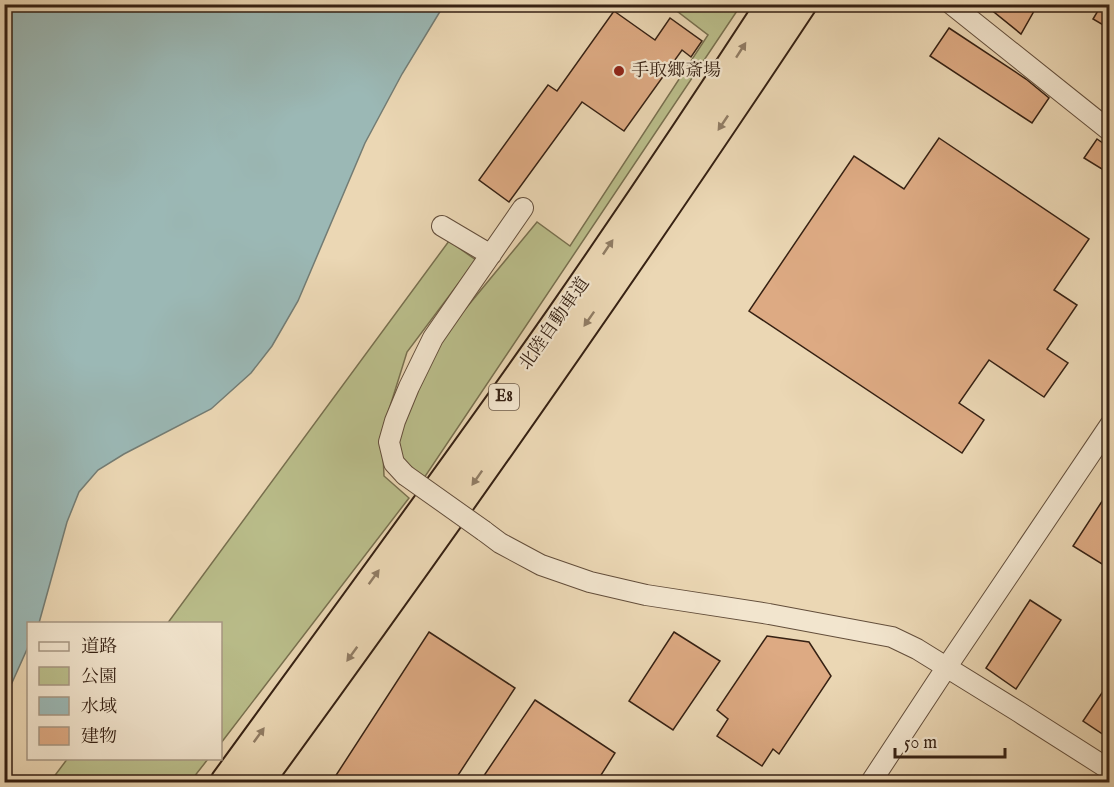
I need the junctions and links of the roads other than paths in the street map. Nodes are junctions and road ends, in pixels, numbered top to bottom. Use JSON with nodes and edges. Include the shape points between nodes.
{"nodes":[{"id":1,"x":771,"y":4,"type":"edge"},
{"id":2,"x":802,"y":4,"type":"edge"},
{"id":3,"x":951,"y":4,"type":"edge"},
{"id":4,"x":1110,"y":131,"type":"edge"},
{"id":5,"x":523,"y":208,"type":"dead end"},
{"id":6,"x":442,"y":226,"type":"dead end"},
{"id":7,"x":491,"y":255,"type":"junction"},
{"id":8,"x":1110,"y":426,"type":"edge"},
{"id":9,"x":946,"y":668,"type":"junction"},
{"id":10,"x":1110,"y":771,"type":"edge"},
{"id":11,"x":225,"y":783,"type":"edge"},
{"id":12,"x":258,"y":783,"type":"edge"},
{"id":13,"x":871,"y":783,"type":"edge"}],
"edges":[{"from":11,"to":1,"type":"highway","name":"北陸自動車道","number":"E8","one_way":true,"via":[[554,326]]},
{"from":2,"to":12,"type":"highway","name":"北陸自動車道","number":"E8","one_way":true,"via":[[586,324]]},
{"from":3,"to":4,"type":"street"},
{"from":5,"to":7,"type":"street"},
{"from":6,"to":7,"type":"street"},
{"from":7,"to":9,"type":"street","bridge":true,"via":[[433,338],[395,421],[389,442],[394,463],[405,475],[500,543],[541,565],[646,595],[892,637]]},
{"from":8,"to":9,"type":"street"},
{"from":9,"to":10,"type":"street"},
{"from":9,"to":13,"type":"street"}]}
